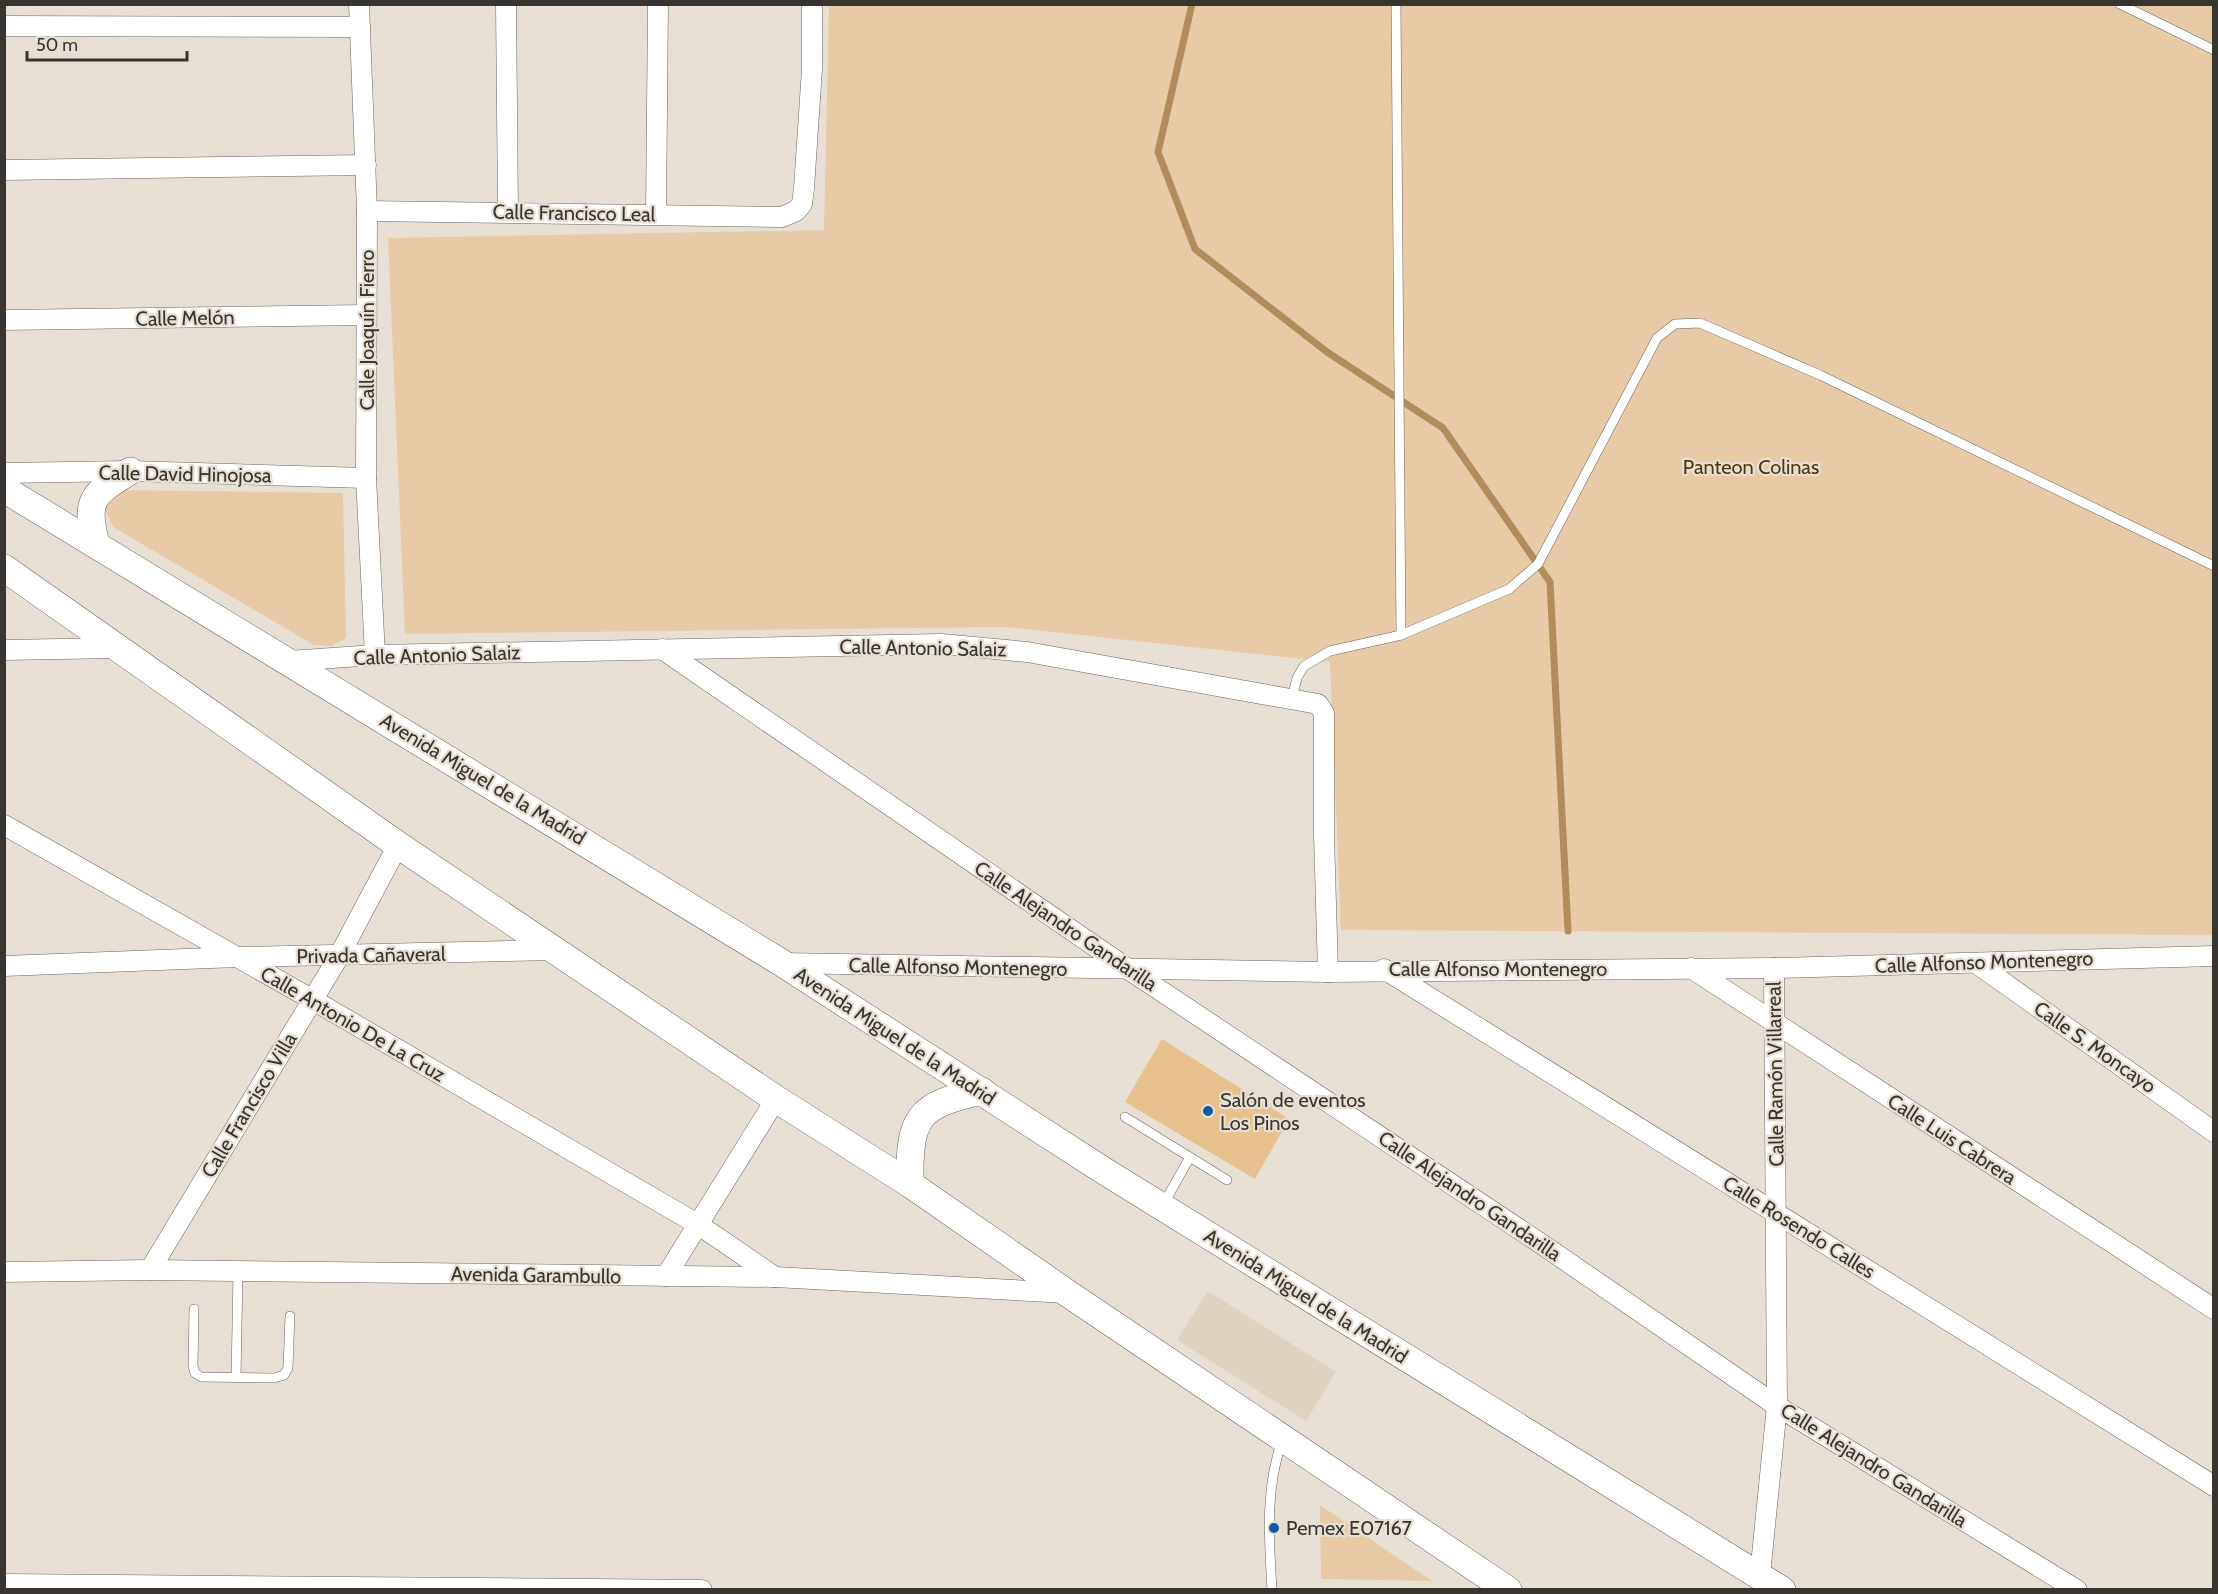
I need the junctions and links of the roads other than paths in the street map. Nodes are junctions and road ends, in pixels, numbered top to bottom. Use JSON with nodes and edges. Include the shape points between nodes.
{"nodes":[{"id":1,"x":359,"y":4,"type":"edge"},
{"id":2,"x":506,"y":4,"type":"edge"},
{"id":3,"x":657,"y":4,"type":"edge"},
{"id":4,"x":812,"y":4,"type":"edge"},
{"id":5,"x":1396,"y":4,"type":"edge"},
{"id":6,"x":2120,"y":4,"type":"edge"},
{"id":7,"x":4,"y":26,"type":"edge"},
{"id":8,"x":360,"y":27,"type":"junction"},
{"id":9,"x":2214,"y":50,"type":"edge"},
{"id":10,"x":366,"y":165,"type":"junction"},
{"id":11,"x":4,"y":170,"type":"edge"},
{"id":12,"x":367,"y":211,"type":"junction"},
{"id":13,"x":508,"y":212,"type":"junction"},
{"id":14,"x":656,"y":214,"type":"junction"},
{"id":15,"x":366,"y":315,"type":"junction"},
{"id":16,"x":4,"y":320,"type":"edge"},
{"id":17,"x":130,"y":471,"type":"junction"},
{"id":18,"x":4,"y":473,"type":"edge"},
{"id":19,"x":366,"y":478,"type":"junction"},
{"id":20,"x":4,"y":489,"type":"edge"},
{"id":21,"x":96,"y":544,"type":"junction"},
{"id":22,"x":2214,"y":566,"type":"edge"},
{"id":23,"x":4,"y":568,"type":"edge"},
{"id":24,"x":1401,"y":635,"type":"junction"},
{"id":25,"x":116,"y":648,"type":"junction"},
{"id":26,"x":4,"y":650,"type":"edge"},
{"id":27,"x":662,"y":650,"type":"junction"},
{"id":28,"x":375,"y":655,"type":"junction"},
{"id":29,"x":289,"y":661,"type":"junction"},
{"id":30,"x":1292,"y":698,"type":"junction"},
{"id":31,"x":4,"y":825,"type":"edge"},
{"id":32,"x":398,"y":845,"type":"junction"},
{"id":33,"x":557,"y":950,"type":"junction"},
{"id":34,"x":339,"y":956,"type":"junction"},
{"id":35,"x":2214,"y":956,"type":"edge"},
{"id":36,"x":237,"y":957,"type":"junction"},
{"id":37,"x":782,"y":963,"type":"junction"},
{"id":38,"x":1976,"y":963,"type":"junction"},
{"id":39,"x":4,"y":966,"type":"edge"},
{"id":40,"x":1691,"y":968,"type":"junction"},
{"id":41,"x":1774,"y":968,"type":"junction"},
{"id":42,"x":1384,"y":969,"type":"junction"},
{"id":43,"x":1131,"y":971,"type":"junction"},
{"id":44,"x":1328,"y":972,"type":"junction"},
{"id":45,"x":313,"y":1000,"type":"junction"},
{"id":46,"x":1774,"y":1022,"type":"junction"},
{"id":47,"x":982,"y":1091,"type":"junction"},
{"id":48,"x":776,"y":1099,"type":"junction"},
{"id":49,"x":1125,"y":1117,"type":"dead end"},
{"id":50,"x":2214,"y":1132,"type":"edge"},
{"id":51,"x":1190,"y":1157,"type":"junction"},
{"id":52,"x":1227,"y":1180,"type":"dead end"},
{"id":53,"x":910,"y":1184,"type":"junction"},
{"id":54,"x":1162,"y":1207,"type":"junction"},
{"id":55,"x":1777,"y":1213,"type":"junction"},
{"id":56,"x":699,"y":1226,"type":"junction"},
{"id":57,"x":150,"y":1270,"type":"junction"},
{"id":58,"x":238,"y":1271,"type":"junction"},
{"id":59,"x":4,"y":1272,"type":"edge"},
{"id":60,"x":666,"y":1276,"type":"junction"},
{"id":61,"x":775,"y":1277,"type":"junction"},
{"id":62,"x":1067,"y":1293,"type":"junction"},
{"id":63,"x":194,"y":1309,"type":"dead end"},
{"id":64,"x":2214,"y":1309,"type":"edge"},
{"id":65,"x":290,"y":1316,"type":"dead end"},
{"id":66,"x":236,"y":1378,"type":"junction"},
{"id":67,"x":1777,"y":1406,"type":"junction"},
{"id":68,"x":1283,"y":1438,"type":"junction"},
{"id":69,"x":2214,"y":1486,"type":"edge"},
{"id":70,"x":1771,"y":1582,"type":"edge"},
{"id":71,"x":4,"y":1584,"type":"edge"},
{"id":72,"x":702,"y":1590,"type":"edge"},
{"id":73,"x":1272,"y":1590,"type":"edge"},
{"id":74,"x":1508,"y":1590,"type":"edge"},
{"id":75,"x":2077,"y":1590,"type":"edge"}],
"edges":[{"from":1,"to":8,"type":"street","name":"Calle Joaquín Fierro"},
{"from":2,"to":13,"type":"street"},
{"from":3,"to":14,"type":"street"},
{"from":4,"to":14,"type":"street","name":"Calle Francisco Leal","via":[[812,69],[802,204],[782,217]]},
{"from":5,"to":24,"type":"lane"},
{"from":6,"to":9,"type":"lane"},
{"from":7,"to":8,"type":"street"},
{"from":8,"to":10,"type":"street","name":"Calle Joaquín Fierro"},
{"from":10,"to":11,"type":"street"},
{"from":10,"to":12,"type":"street","name":"Calle Joaquín Fierro"},
{"from":12,"to":13,"type":"street","name":"Calle Francisco Leal"},
{"from":12,"to":15,"type":"street","name":"Calle Joaquín Fierro"},
{"from":13,"to":14,"type":"street","name":"Calle Francisco Leal"},
{"from":15,"to":16,"type":"street","name":"Calle Melón"},
{"from":15,"to":19,"type":"street","name":"Calle Joaquín Fierro"},
{"from":17,"to":18,"type":"street","name":"Calle David Hinojosa"},
{"from":17,"to":19,"type":"street","name":"Calle David Hinojosa"},
{"from":17,"to":21,"type":"main road","via":[[100,490],[92,502],[90,519]]},
{"from":19,"to":28,"type":"street","name":"Calle Joaquín Fierro"},
{"from":20,"to":21,"type":"main road","name":"Avenida Miguel de la Madrid"},
{"from":21,"to":29,"type":"main road","name":"Avenida Miguel de la Madrid"},
{"from":22,"to":24,"type":"lane","via":[[1820,375],[1700,323],[1675,324],[1657,338],[1538,564],[1509,589]]},
{"from":23,"to":25,"type":"main road"},
{"from":24,"to":30,"type":"lane","via":[[1330,651],[1304,666]]},
{"from":25,"to":26,"type":"street"},
{"from":25,"to":32,"type":"main road"},
{"from":27,"to":28,"type":"street","name":"Calle Antonio Salaiz"},
{"from":27,"to":30,"type":"street","name":"Calle Antonio Salaiz","via":[[892,644],[986,646]]},
{"from":27,"to":43,"type":"street","name":"Calle Alejandro Gandarilla"},
{"from":28,"to":29,"type":"street","name":"Calle Antonio Salaiz"},
{"from":29,"to":37,"type":"main road","name":"Avenida Miguel de la Madrid"},
{"from":30,"to":44,"type":"street","name":"Calle Antonio Salaiz","via":[[1317,704],[1324,712]]},
{"from":31,"to":36,"type":"street","name":"Calle Antonio De La Cruz"},
{"from":32,"to":33,"type":"main road"},
{"from":32,"to":34,"type":"street","name":"Calle Francisco Villa"},
{"from":33,"to":34,"type":"street","name":"Privada Cañaveral"},
{"from":33,"to":48,"type":"main road"},
{"from":34,"to":36,"type":"street","name":"Privada Cañaveral"},
{"from":34,"to":45,"type":"street","name":"Calle Francisco Villa"},
{"from":35,"to":38,"type":"street","name":"Calle Alfonso Montenegro"},
{"from":36,"to":39,"type":"street","name":"Privada Cañaveral"},
{"from":36,"to":45,"type":"street","name":"Calle Antonio De La Cruz"},
{"from":37,"to":43,"type":"street","name":"Calle Alfonso Montenegro"},
{"from":37,"to":47,"type":"main road","name":"Avenida Miguel de la Madrid"},
{"from":38,"to":41,"type":"street","name":"Calle Alfonso Montenegro"},
{"from":38,"to":50,"type":"street","name":"Calle S. Moncayo"},
{"from":40,"to":41,"type":"street","name":"Calle Alfonso Montenegro"},
{"from":40,"to":42,"type":"street","name":"Calle Alfonso Montenegro"},
{"from":40,"to":46,"type":"street","name":"Calle Luis Cabrera"},
{"from":41,"to":46,"type":"street","name":"Calle Ramón Villarreal"},
{"from":42,"to":44,"type":"street","name":"Calle Alfonso Montenegro"},
{"from":42,"to":55,"type":"street","name":"Calle Rosendo Calles"},
{"from":43,"to":44,"type":"street","name":"Calle Alfonso Montenegro"},
{"from":43,"to":67,"type":"street","name":"Calle Alejandro Gandarilla","via":[[1533,1238]]},
{"from":45,"to":56,"type":"street","name":"Calle Antonio De La Cruz"},
{"from":45,"to":57,"type":"street","name":"Calle Francisco Villa"},
{"from":46,"to":55,"type":"street","name":"Calle Ramón Villarreal"},
{"from":46,"to":64,"type":"street","name":"Calle Luis Cabrera"},
{"from":47,"to":53,"type":"main road","via":[[945,1099],[926,1112],[911,1140]]},
{"from":47,"to":54,"type":"main road","name":"Avenida Miguel de la Madrid"},
{"from":48,"to":53,"type":"main road"},
{"from":48,"to":56,"type":"street"},
{"from":49,"to":51,"type":"lane"},
{"from":51,"to":52,"type":"lane"},
{"from":51,"to":54,"type":"lane"},
{"from":53,"to":62,"type":"main road"},
{"from":54,"to":70,"type":"main road","name":"Avenida Miguel de la Madrid"},
{"from":55,"to":67,"type":"street","name":"Calle Ramón Villarreal"},
{"from":55,"to":69,"type":"street","name":"Calle Rosendo Calles"},
{"from":56,"to":60,"type":"street"},
{"from":56,"to":61,"type":"street","name":"Calle Antonio De La Cruz"},
{"from":57,"to":58,"type":"street","name":"Avenida Garambullo"},
{"from":57,"to":59,"type":"street","name":"Avenida Garambullo"},
{"from":58,"to":60,"type":"street","name":"Avenida Garambullo"},
{"from":58,"to":66,"type":"lane"},
{"from":60,"to":61,"type":"street","name":"Avenida Garambullo"},
{"from":61,"to":62,"type":"street","name":"Avenida Garambullo"},
{"from":62,"to":68,"type":"main road"},
{"from":63,"to":66,"type":"lane","via":[[195,1373],[201,1377]]},
{"from":65,"to":66,"type":"lane","via":[[288,1368],[284,1375]]},
{"from":67,"to":70,"type":"street","name":"Calle Ramón Villarreal"},
{"from":67,"to":75,"type":"street","name":"Calle Alejandro Gandarilla"},
{"from":68,"to":73,"type":"lane","via":[[1272,1468],[1268,1523]]},
{"from":68,"to":74,"type":"main road"},
{"from":71,"to":72,"type":"street"}]}
